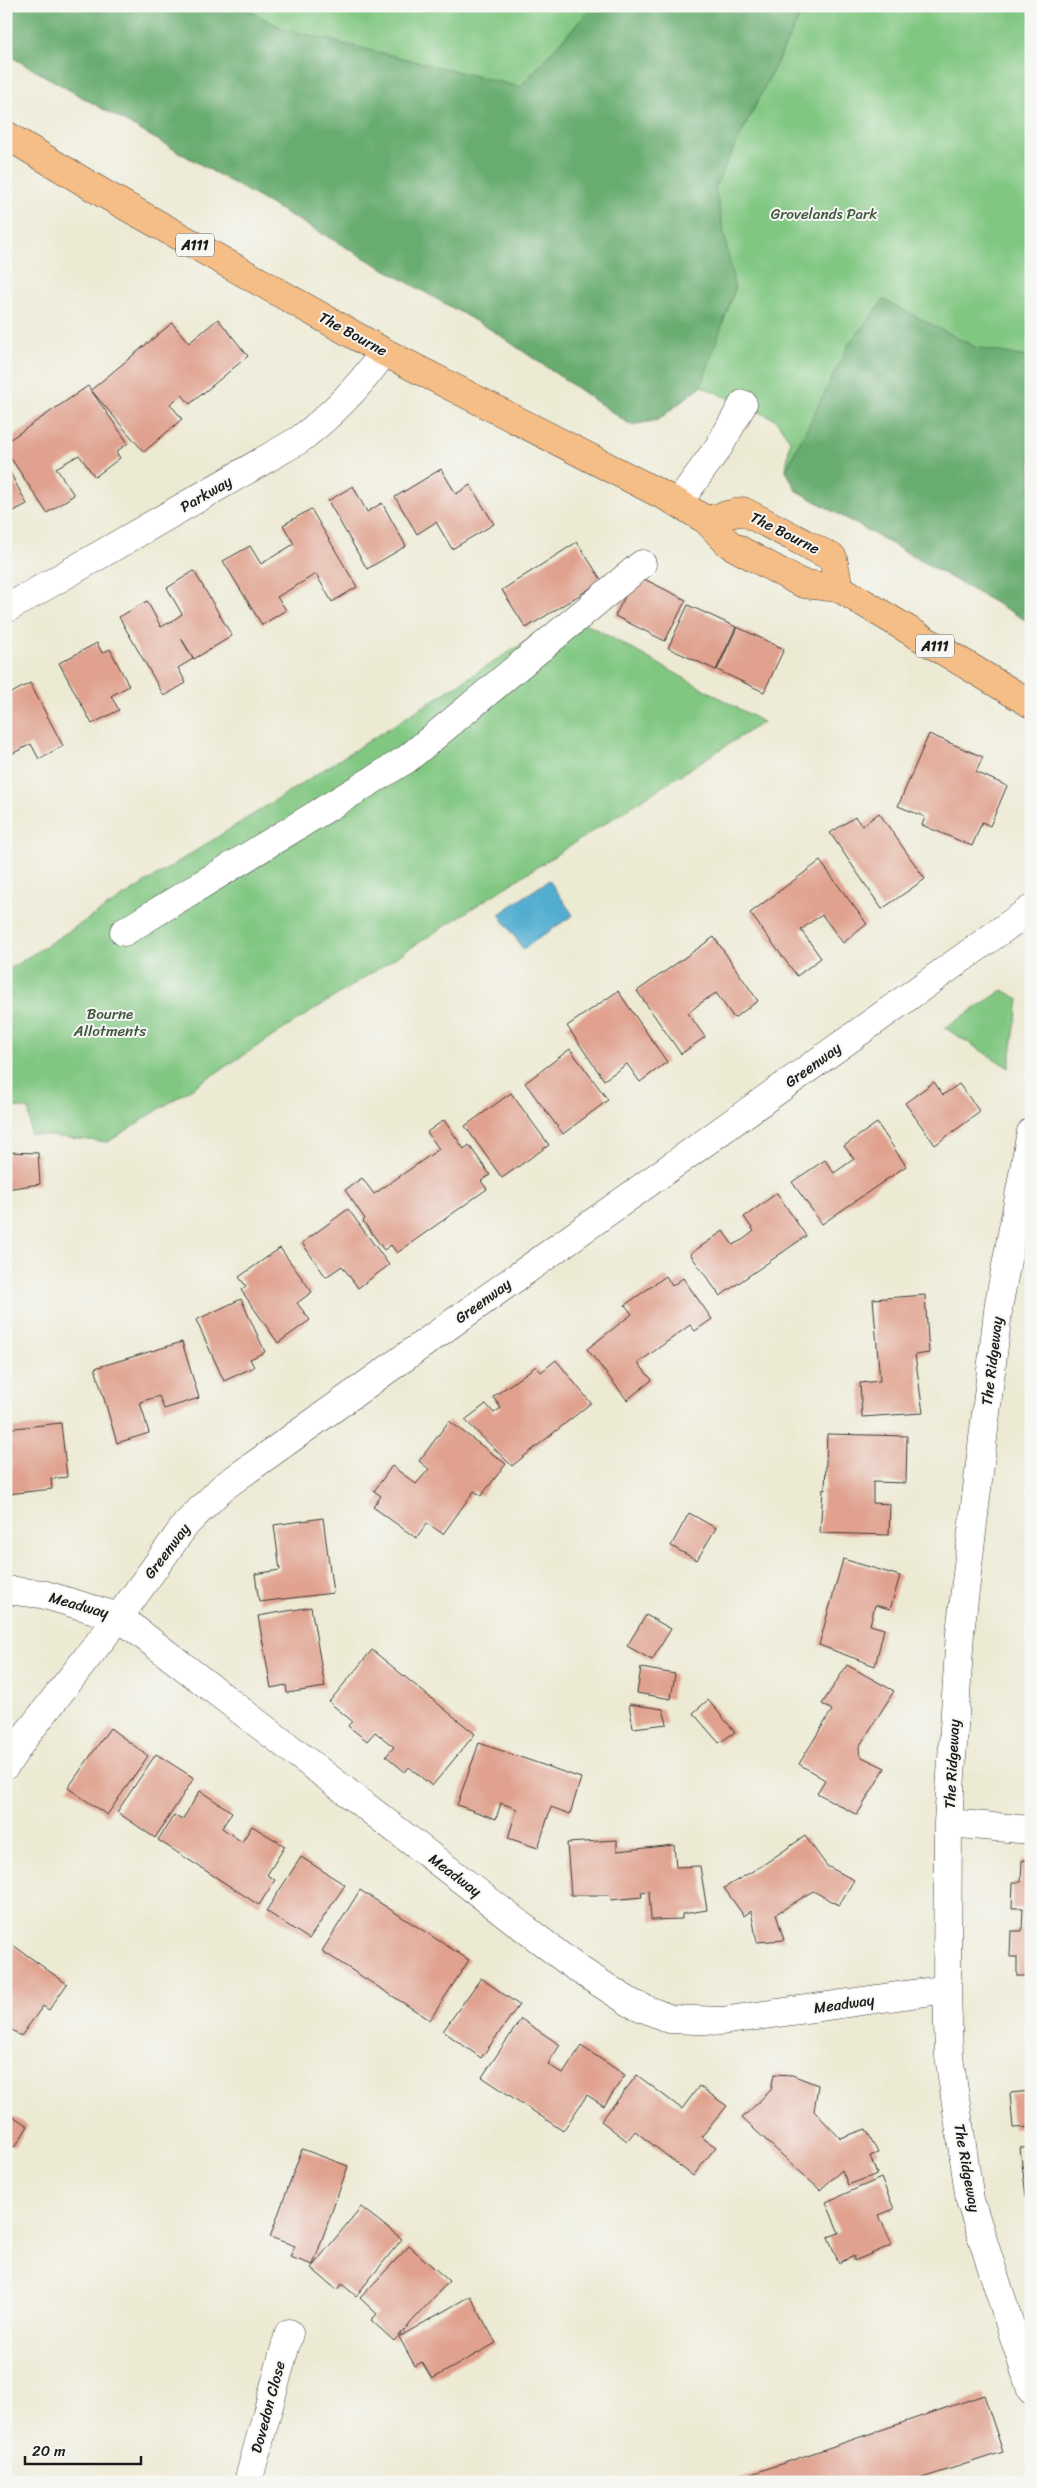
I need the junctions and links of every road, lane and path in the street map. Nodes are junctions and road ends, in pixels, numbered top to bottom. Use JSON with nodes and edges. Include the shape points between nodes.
{"nodes":[{"id":1,"x":6,"y":135,"type":"edge"},
{"id":2,"x":384,"y":352,"type":"junction"},
{"id":3,"x":743,"y":404,"type":"dead end"},
{"id":4,"x":678,"y":503,"type":"junction"},
{"id":5,"x":706,"y":520,"type":"junction"},
{"id":6,"x":642,"y":564,"type":"dead end"},
{"id":7,"x":839,"y":588,"type":"junction"},
{"id":8,"x":6,"y":609,"type":"edge"},
{"id":9,"x":1031,"y":704,"type":"edge"},
{"id":10,"x":1031,"y":909,"type":"edge"},
{"id":11,"x":124,"y":932,"type":"dead end"},
{"id":12,"x":1031,"y":1132,"type":"edge"},
{"id":13,"x":6,"y":1590,"type":"edge"},
{"id":14,"x":119,"y":1617,"type":"junction"},
{"id":15,"x":6,"y":1765,"type":"edge"},
{"id":16,"x":948,"y":1823,"type":"junction"},
{"id":17,"x":1031,"y":1830,"type":"edge"},
{"id":18,"x":947,"y":1989,"type":"junction"},
{"id":19,"x":289,"y":2333,"type":"dead end"},
{"id":20,"x":1031,"y":2390,"type":"edge"},
{"id":21,"x":248,"y":2482,"type":"edge"}],
"edges":[{"from":1,"to":2,"type":"main road","name":"The Bourne","number":"A111"},
{"from":2,"to":4,"type":"main road","name":"The Bourne","number":"A111"},
{"from":2,"to":8,"type":"street","name":"Parkway","via":[[360,384],[327,418],[299,440]]},
{"from":3,"to":4,"type":"street","via":[[720,445]]},
{"from":4,"to":5,"type":"main road","name":"The Bourne","number":"A111"},
{"from":5,"to":7,"type":"main road","name":"The Bourne","number":"A111","via":[[728,544],[804,584]]},
{"from":5,"to":7,"type":"main road","name":"The Bourne","via":[[743,511],[833,558]]},
{"from":6,"to":11,"type":"street","via":[[407,759]]},
{"from":7,"to":9,"type":"main road","name":"The Bourne","number":"A111"},
{"from":10,"to":14,"type":"street","name":"Greenway","via":[[222,1488],[186,1524]]},
{"from":12,"to":16,"type":"street","name":"The Ridgeway","via":[[995,1332],[960,1634]]},
{"from":13,"to":14,"type":"street","name":"Meadway","via":[[42,1594]]},
{"from":14,"to":15,"type":"street","name":"Greenway"},
{"from":14,"to":18,"type":"street","name":"Meadway","via":[[575,1967],[632,2003],[670,2019],[722,2021]]},
{"from":16,"to":17,"type":"street"},
{"from":16,"to":18,"type":"street","name":"The Ridgeway"},
{"from":18,"to":20,"type":"street","name":"The Ridgeway","via":[[949,2056],[970,2200]]},
{"from":19,"to":21,"type":"street","name":"Dovedon Close"}]}
